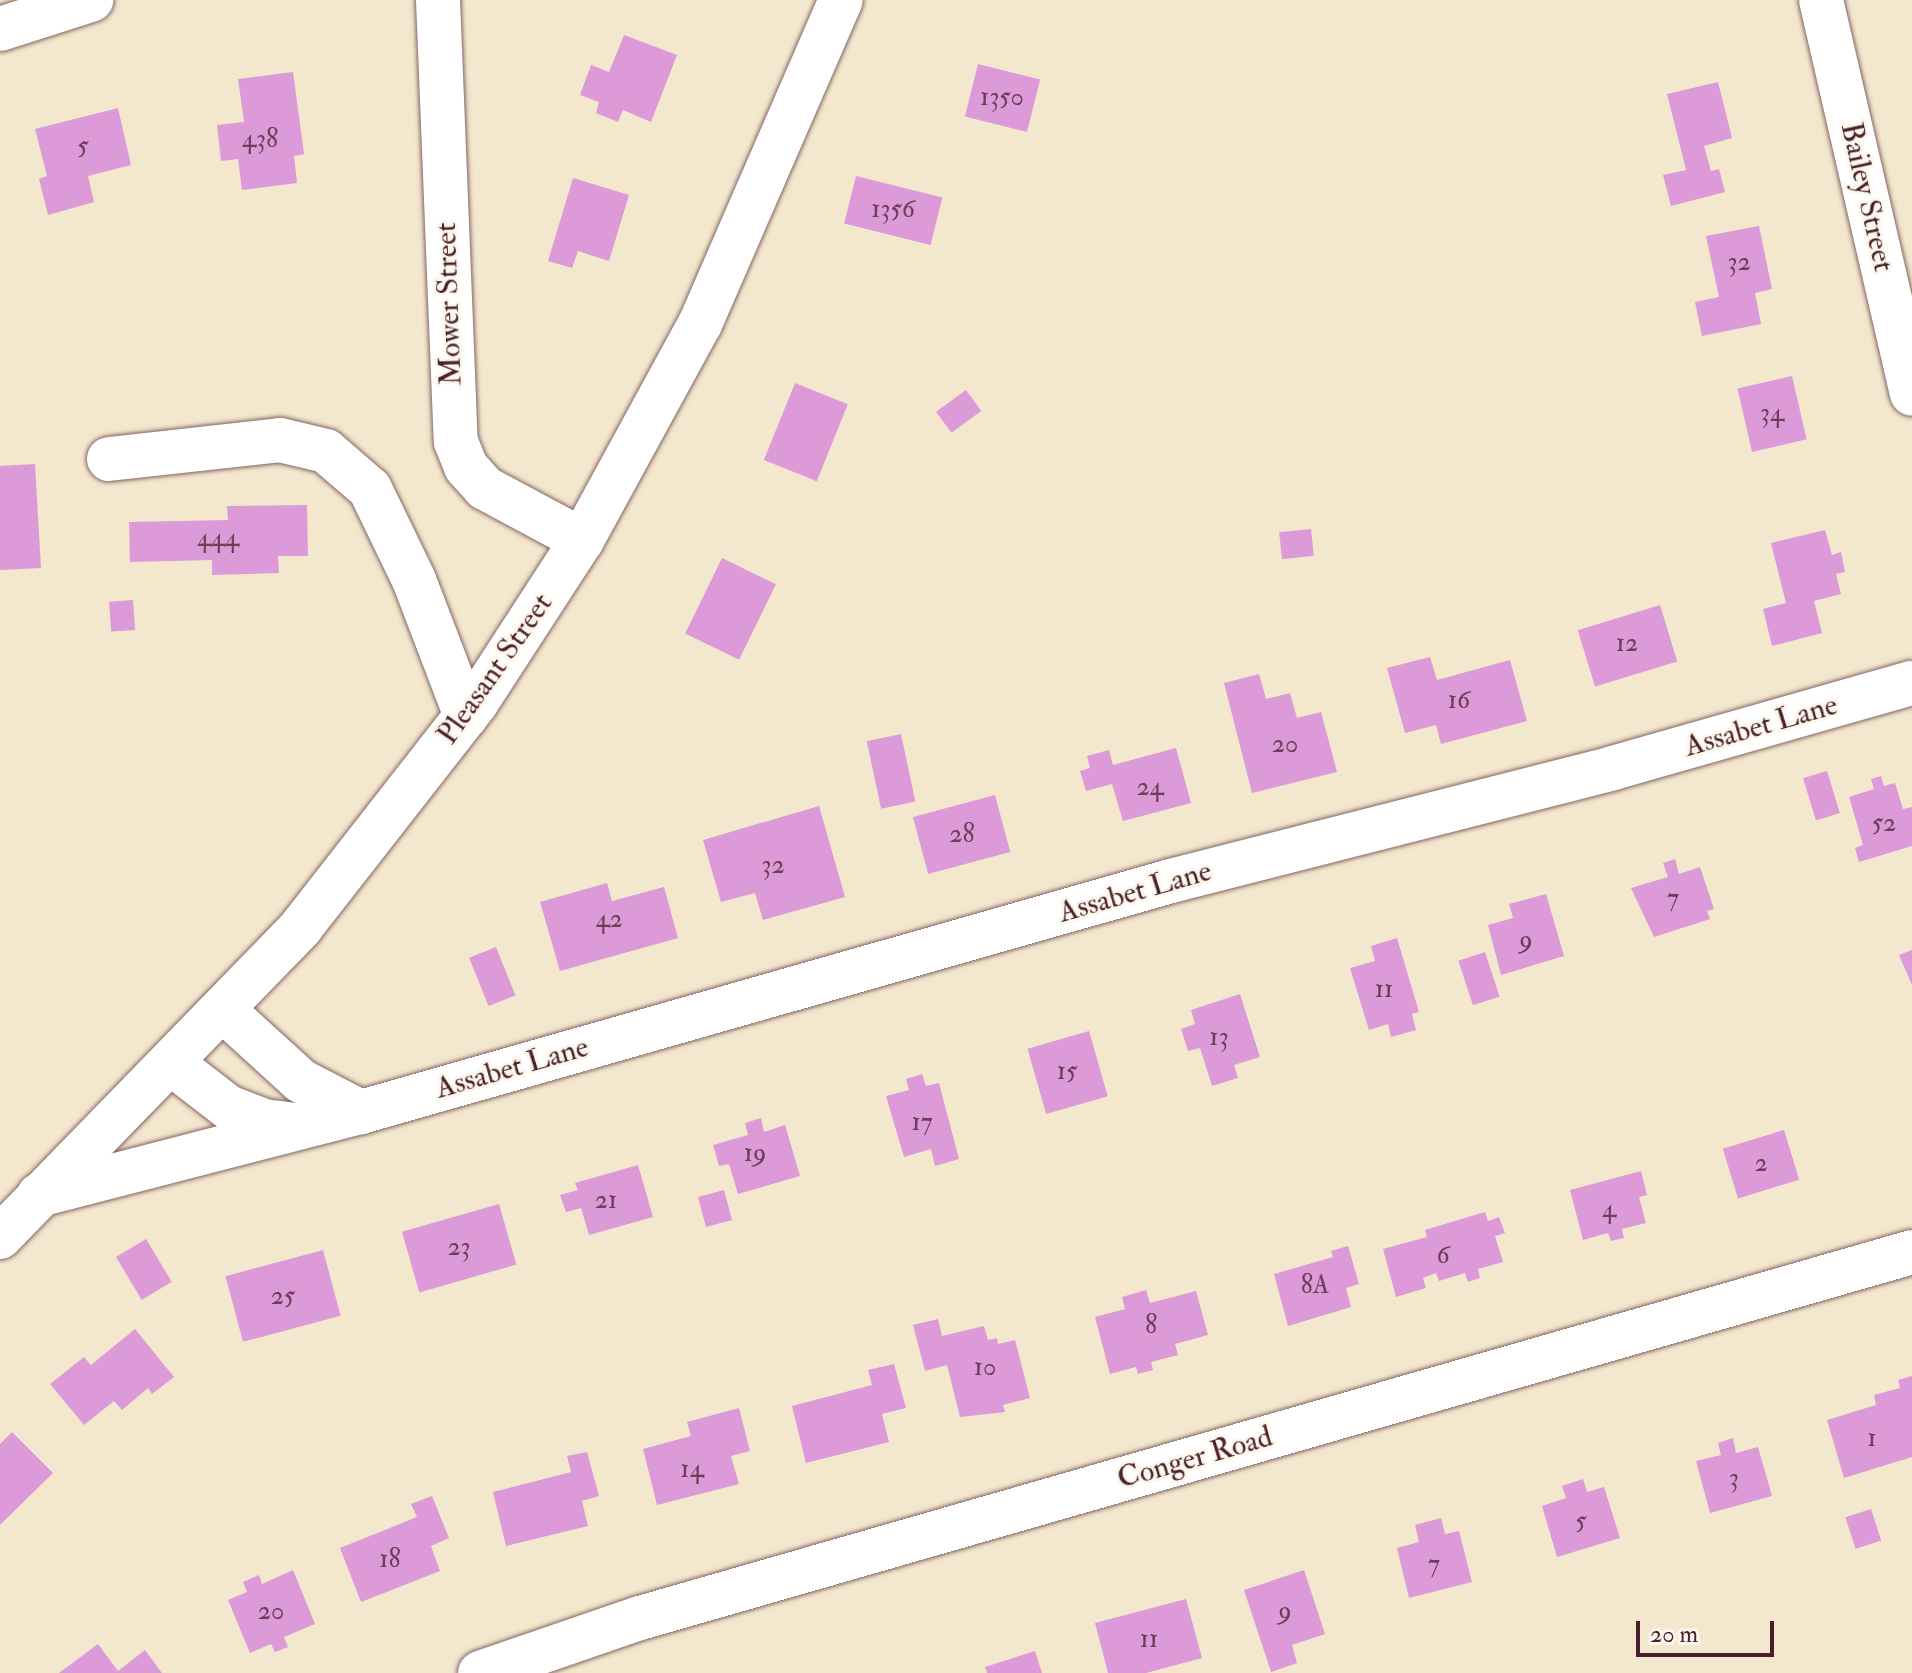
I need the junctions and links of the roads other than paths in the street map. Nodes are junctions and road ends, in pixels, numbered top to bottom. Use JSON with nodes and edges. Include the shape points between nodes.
{"nodes":[{"id":1,"x":91,"y":0,"type":"edge"},
{"id":2,"x":438,"y":0,"type":"edge"},
{"id":3,"x":841,"y":0,"type":"edge"},
{"id":4,"x":1821,"y":0,"type":"edge"},
{"id":5,"x":0,"y":29,"type":"edge"},
{"id":6,"x":1912,"y":394,"type":"edge"},
{"id":7,"x":109,"y":459,"type":"dead end"},
{"id":8,"x":582,"y":540,"type":"junction"},
{"id":9,"x":1912,"y":683,"type":"edge"},
{"id":10,"x":466,"y":716,"type":"junction"},
{"id":11,"x":223,"y":1010,"type":"junction"},
{"id":12,"x":171,"y":1063,"type":"junction"},
{"id":13,"x":361,"y":1112,"type":"junction"},
{"id":14,"x":305,"y":1126,"type":"junction"},
{"id":15,"x":39,"y":1195,"type":"junction"},
{"id":16,"x":0,"y":1237,"type":"edge"},
{"id":17,"x":1912,"y":1252,"type":"edge"},
{"id":18,"x":480,"y":1673,"type":"edge"}],
"edges":[{"from":1,"to":5,"type":"street"},
{"from":2,"to":8,"type":"street","name":"Mower Street","via":[[456,442],[466,467],[485,488]]},
{"from":3,"to":8,"type":"street","name":"Pleasant Street","via":[[700,324]]},
{"from":4,"to":6,"type":"street","name":"Bailey Street"},
{"from":7,"to":10,"type":"street","via":[[280,440],[326,451],[370,489],[414,580]]},
{"from":8,"to":10,"type":"street","name":"Pleasant Street"},
{"from":9,"to":13,"type":"street","name":"Assabet Lane","via":[[1613,768],[1171,881]]},
{"from":10,"to":11,"type":"street","name":"Pleasant Street","via":[[301,927]]},
{"from":11,"to":12,"type":"street","name":"Pleasant Street"},
{"from":11,"to":13,"type":"street","via":[[301,1081]]},
{"from":12,"to":14,"type":"street","name":"Assabet Lane","via":[[246,1116]]},
{"from":12,"to":15,"type":"street","name":"Pleasant Street"},
{"from":13,"to":14,"type":"street","name":"Assabet Lane"},
{"from":14,"to":15,"type":"street","name":"Assabet Lane"},
{"from":15,"to":16,"type":"street","name":"Pleasant Street"},
{"from":17,"to":18,"type":"street","name":"Conger Road","via":[[640,1618]]}]}
